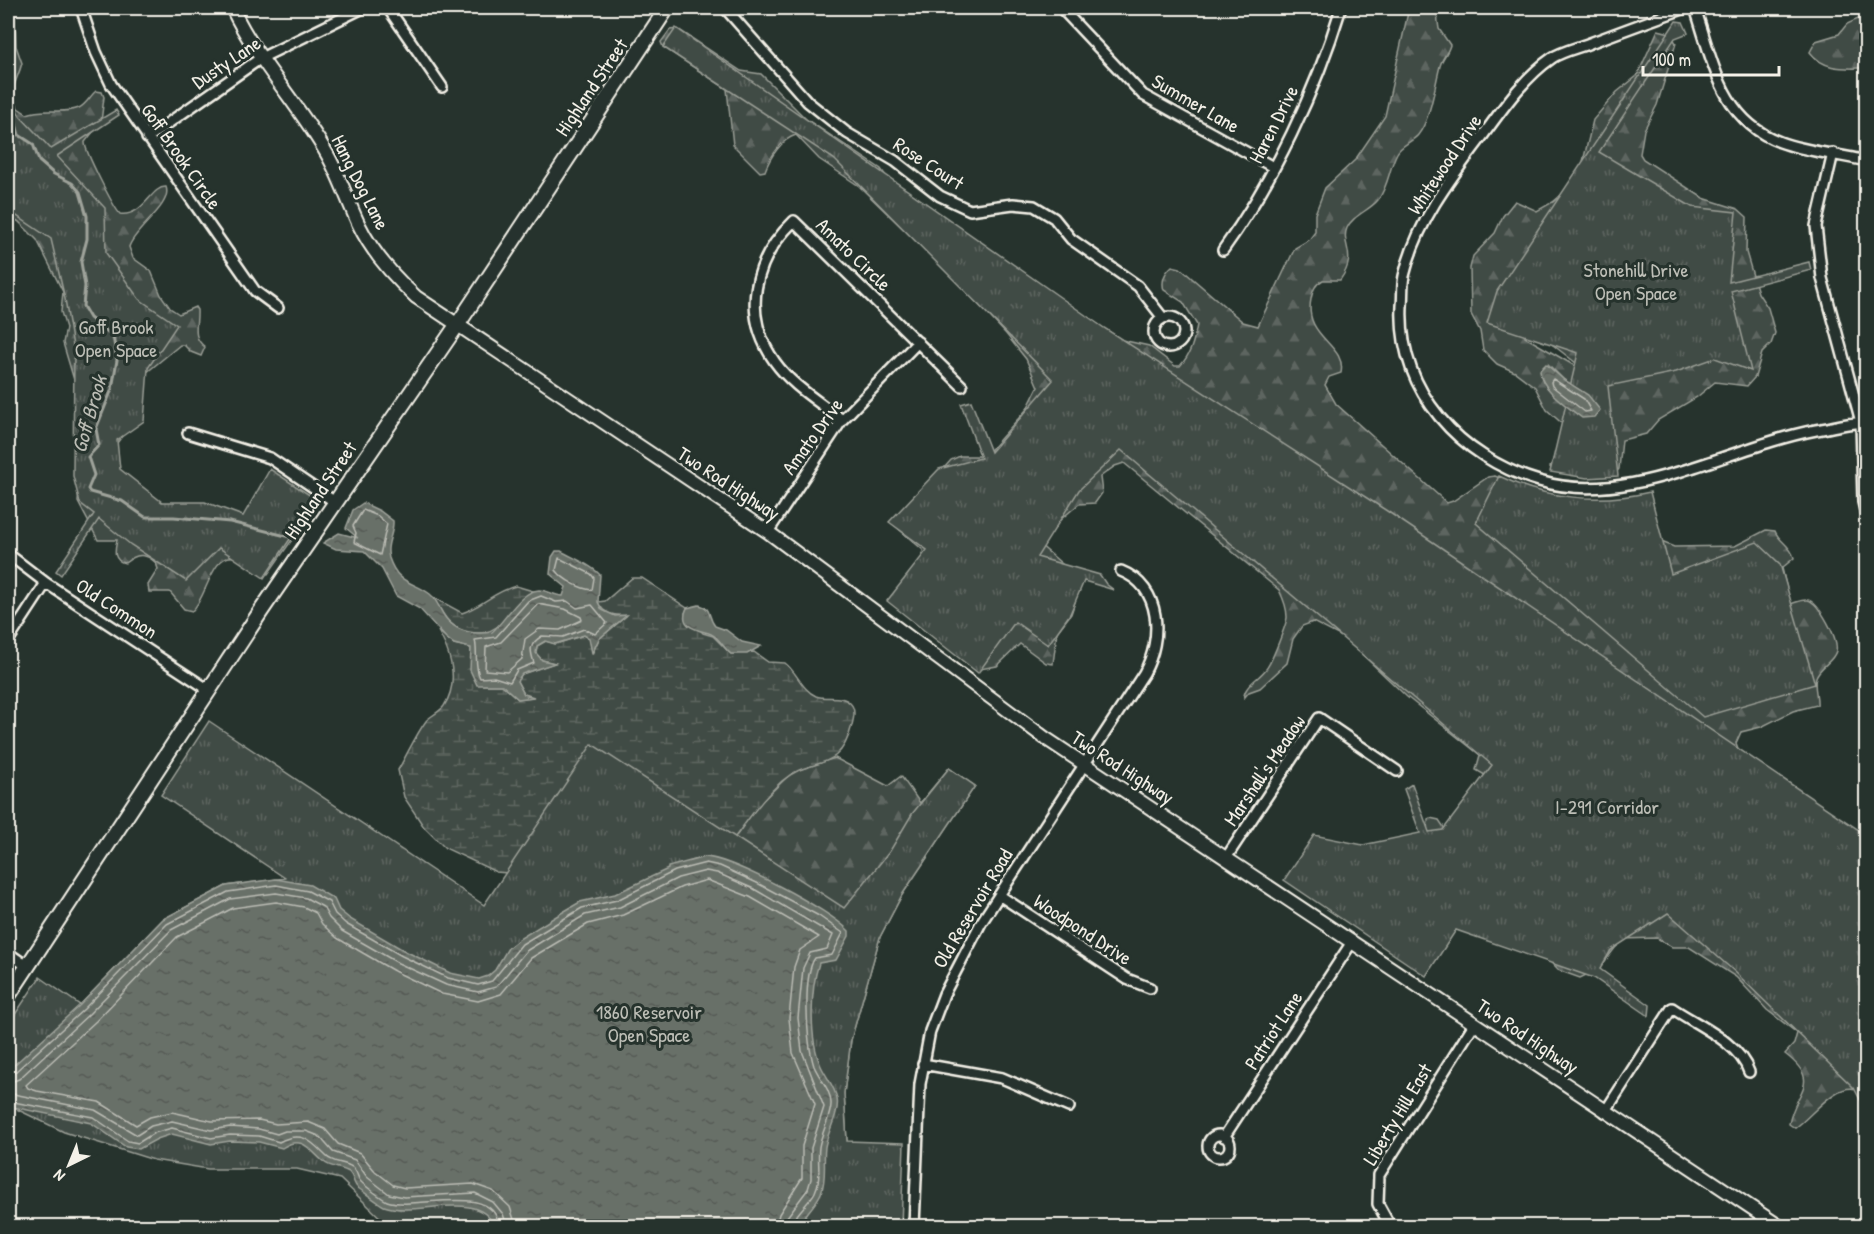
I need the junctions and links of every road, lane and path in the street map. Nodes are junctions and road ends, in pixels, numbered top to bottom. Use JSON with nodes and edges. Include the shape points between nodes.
{"nodes":[{"id":1,"x":81,"y":8,"type":"edge"},
{"id":2,"x":232,"y":8,"type":"edge"},
{"id":3,"x":363,"y":8,"type":"edge"},
{"id":4,"x":388,"y":8,"type":"edge"},
{"id":5,"x":667,"y":8,"type":"edge"},
{"id":6,"x":725,"y":8,"type":"edge"},
{"id":7,"x":1061,"y":8,"type":"edge"},
{"id":8,"x":1341,"y":8,"type":"edge"},
{"id":9,"x":1686,"y":8,"type":"edge"},
{"id":10,"x":1695,"y":8,"type":"edge"},
{"id":11,"x":261,"y":58,"type":"junction"},
{"id":12,"x":442,"y":87,"type":"dead end"},
{"id":13,"x":147,"y":138,"type":"junction"},
{"id":14,"x":1833,"y":153,"type":"junction"},
{"id":15,"x":1866,"y":161,"type":"edge"},
{"id":16,"x":1273,"y":167,"type":"junction"},
{"id":17,"x":1223,"y":250,"type":"dead end"},
{"id":18,"x":278,"y":308,"type":"dead end"},
{"id":19,"x":1163,"y":318,"type":"dead end"},
{"id":20,"x":456,"y":326,"type":"junction"},
{"id":21,"x":918,"y":342,"type":"junction"},
{"id":22,"x":962,"y":386,"type":"dead end"},
{"id":23,"x":842,"y":420,"type":"junction"},
{"id":24,"x":1864,"y":423,"type":"edge"},
{"id":25,"x":188,"y":433,"type":"dead end"},
{"id":26,"x":335,"y":502,"type":"junction"},
{"id":27,"x":1866,"y":515,"type":"edge"},
{"id":28,"x":768,"y":532,"type":"junction"},
{"id":29,"x":8,"y":554,"type":"edge"},
{"id":30,"x":1121,"y":571,"type":"dead end"},
{"id":31,"x":46,"y":583,"type":"junction"},
{"id":32,"x":8,"y":641,"type":"edge"},
{"id":33,"x":209,"y":690,"type":"junction"},
{"id":34,"x":1083,"y":764,"type":"junction"},
{"id":35,"x":1397,"y":771,"type":"dead end"},
{"id":36,"x":1226,"y":858,"type":"junction"},
{"id":37,"x":999,"y":895,"type":"junction"},
{"id":38,"x":1352,"y":942,"type":"junction"},
{"id":39,"x":8,"y":953,"type":"edge"},
{"id":40,"x":27,"y":966,"type":"junction"},
{"id":41,"x":1150,"y":988,"type":"dead end"},
{"id":42,"x":8,"y":996,"type":"edge"},
{"id":43,"x":1474,"y":1024,"type":"junction"},
{"id":44,"x":923,"y":1064,"type":"junction"},
{"id":45,"x":1749,"y":1072,"type":"dead end"},
{"id":46,"x":1069,"y":1107,"type":"dead end"},
{"id":47,"x":1605,"y":1112,"type":"junction"},
{"id":48,"x":1224,"y":1137,"type":"dead end"},
{"id":49,"x":914,"y":1227,"type":"edge"},
{"id":50,"x":1390,"y":1227,"type":"edge"},
{"id":51,"x":1779,"y":1227,"type":"edge"}],
"edges":[{"from":1,"to":13,"type":"street","name":"Goff Brook Circle","via":[[111,84]]},
{"from":2,"to":11,"type":"street","name":"Hang Dog Lane"},
{"from":3,"to":11,"type":"street","name":"Dusty Lane"},
{"from":4,"to":12,"type":"street"},
{"from":5,"to":20,"type":"main road","name":"Highland Street"},
{"from":6,"to":19,"type":"street","name":"Rose Court","via":[[808,102],[847,133],[895,161],[940,196],[969,210],[1013,204],[1034,206],[1138,286]]},
{"from":7,"to":16,"type":"street","name":"Summer Lane","via":[[1143,95]]},
{"from":8,"to":16,"type":"street","name":"Haren Drive","via":[[1311,92]]},
{"from":9,"to":24,"type":"street","name":"Whitewood Drive","via":[[1552,57],[1514,95],[1452,176],[1418,235],[1404,277],[1402,319],[1406,358],[1421,393],[1444,426],[1475,452],[1507,469],[1540,482],[1603,489],[1646,480],[1782,437]]},
{"from":10,"to":14,"type":"street","via":[[1723,93],[1744,122],[1780,142]]},
{"from":11,"to":13,"type":"street","name":"Dusty Lane"},
{"from":11,"to":20,"type":"street","name":"Hang Dog Lane","via":[[327,153],[360,226],[380,259],[416,297]]},
{"from":13,"to":18,"type":"street","name":"Goff Brook Circle","via":[[255,291]]},
{"from":14,"to":15,"type":"street"},
{"from":14,"to":24,"type":"street","via":[[1816,226],[1822,278]]},
{"from":16,"to":17,"type":"street","name":"Haren Drive"},
{"from":20,"to":26,"type":"main road","name":"Highland Street"},
{"from":20,"to":28,"type":"street","name":"Two Rod Highway"},
{"from":21,"to":22,"type":"street","name":"Amato Circle"},
{"from":21,"to":23,"type":"street","name":"Amato Drive"},
{"from":21,"to":23,"type":"street","name":"Amato Circle","via":[[794,220],[780,234],[766,255],[757,286],[754,312],[762,340],[796,384]]},
{"from":23,"to":28,"type":"street","name":"Amato Drive"},
{"from":24,"to":27,"type":"street"},
{"from":25,"to":26,"type":"street","via":[[270,458]]},
{"from":26,"to":33,"type":"main road","name":"Highland Street"},
{"from":28,"to":34,"type":"street","name":"Two Rod Highway"},
{"from":29,"to":31,"type":"street","name":"Old Common"},
{"from":30,"to":34,"type":"street","name":"Old Reservoir Road","via":[[1138,579],[1153,606],[1153,652],[1144,673]]},
{"from":31,"to":32,"type":"street"},
{"from":31,"to":33,"type":"street","name":"Old Common"},
{"from":33,"to":40,"type":"main road","name":"Highland Street"},
{"from":34,"to":36,"type":"street","name":"Two Rod Highway"},
{"from":34,"to":37,"type":"street","name":"Old Reservoir Road"},
{"from":35,"to":36,"type":"street","name":"Marshall's Meadow","via":[[1319,718]]},
{"from":36,"to":38,"type":"street","name":"Two Rod Highway"},
{"from":37,"to":41,"type":"street","name":"Woodpond Drive","via":[[1126,979]]},
{"from":37,"to":44,"type":"street","name":"Old Reservoir Road","via":[[952,976],[936,1013]]},
{"from":38,"to":43,"type":"street","name":"Two Rod Highway"},
{"from":38,"to":48,"type":"street","name":"Patriot Lane"},
{"from":39,"to":40,"type":"street"},
{"from":40,"to":42,"type":"main road","name":"Highland Street"},
{"from":43,"to":47,"type":"street","name":"Two Rod Highway"},
{"from":43,"to":50,"type":"street","name":"Liberty Hill East","via":[[1379,1175],[1378,1204]]},
{"from":44,"to":46,"type":"street","via":[[1002,1078]]},
{"from":44,"to":49,"type":"street","name":"Old Reservoir Road"},
{"from":45,"to":47,"type":"street","via":[[1732,1047],[1672,1008]]},
{"from":47,"to":51,"type":"street","name":"Two Rod Highway"}]}
